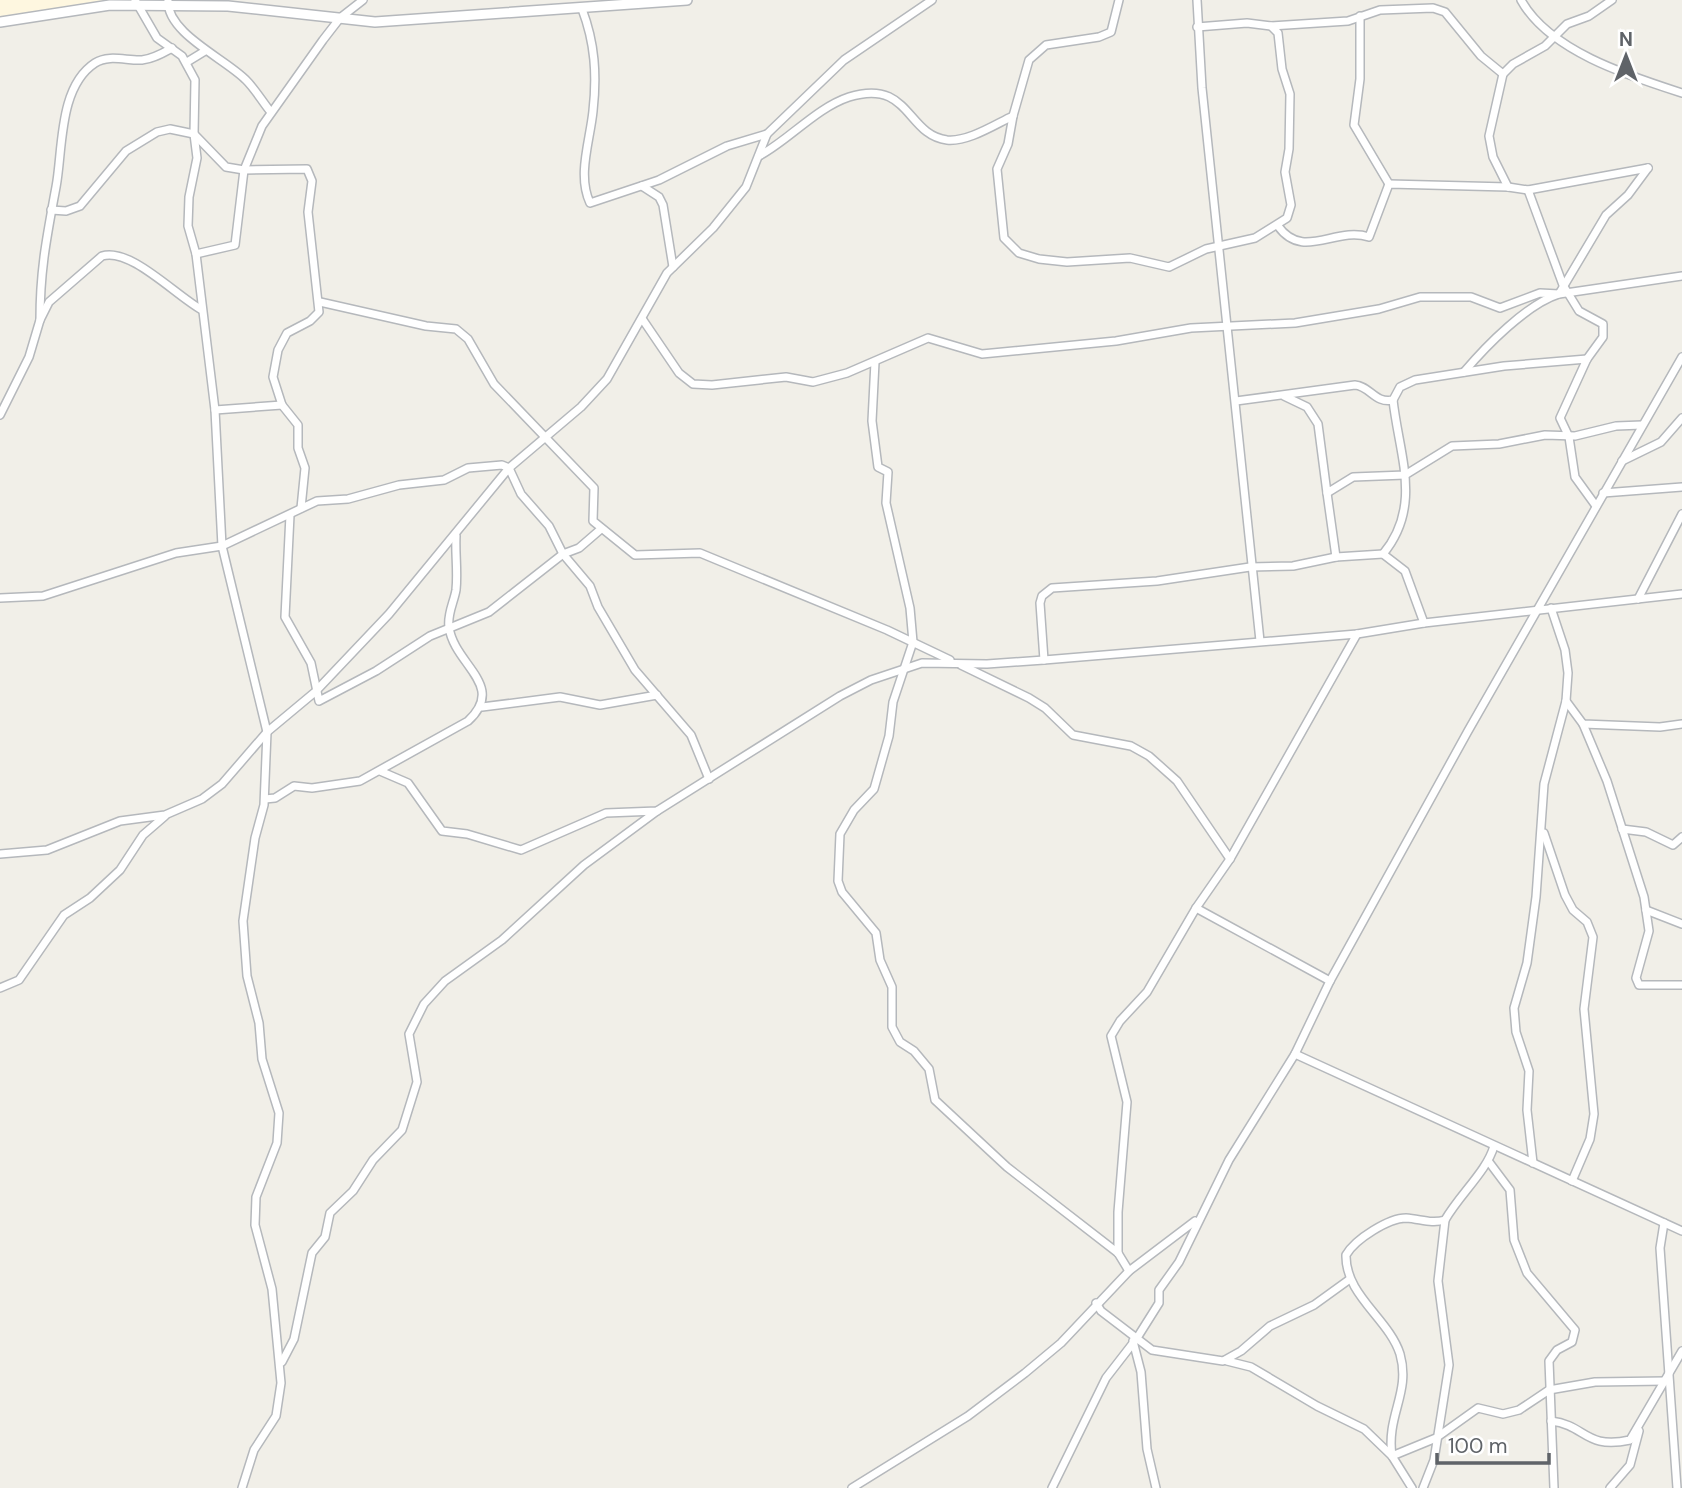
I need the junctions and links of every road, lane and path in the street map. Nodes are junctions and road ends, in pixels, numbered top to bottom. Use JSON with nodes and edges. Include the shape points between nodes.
{"nodes":[{"id":1,"x":363,"y":0,"type":"edge"},
{"id":2,"x":687,"y":0,"type":"edge"},
{"id":3,"x":932,"y":0,"type":"edge"},
{"id":4,"x":1119,"y":0,"type":"edge"},
{"id":5,"x":1197,"y":0,"type":"edge"},
{"id":6,"x":1521,"y":0,"type":"edge"},
{"id":7,"x":1612,"y":0,"type":"edge"},
{"id":8,"x":136,"y":2,"type":"edge"},
{"id":9,"x":168,"y":2,"type":"edge"},
{"id":10,"x":582,"y":9,"type":"junction"},
{"id":11,"x":1360,"y":16,"type":"junction"},
{"id":12,"x":340,"y":18,"type":"junction"},
{"id":13,"x":0,"y":22,"type":"edge"},
{"id":14,"x":1271,"y":26,"type":"junction"},
{"id":15,"x":1198,"y":27,"type":"junction"},
{"id":16,"x":1553,"y":38,"type":"junction"},
{"id":17,"x":172,"y":48,"type":"junction"},
{"id":18,"x":205,"y":51,"type":"junction"},
{"id":19,"x":187,"y":62,"type":"junction"},
{"id":20,"x":1503,"y":74,"type":"junction"},
{"id":21,"x":1682,"y":93,"type":"edge"},
{"id":22,"x":270,"y":111,"type":"junction"},
{"id":23,"x":1013,"y":116,"type":"junction"},
{"id":24,"x":194,"y":134,"type":"junction"},
{"id":25,"x":767,"y":134,"type":"junction"},
{"id":26,"x":758,"y":157,"type":"junction"},
{"id":27,"x":244,"y":170,"type":"junction"},
{"id":28,"x":1389,"y":184,"type":"junction"},
{"id":29,"x":642,"y":186,"type":"junction"},
{"id":30,"x":1508,"y":187,"type":"junction"},
{"id":31,"x":1528,"y":191,"type":"junction"},
{"id":32,"x":51,"y":210,"type":"junction"},
{"id":33,"x":1278,"y":226,"type":"junction"},
{"id":34,"x":1219,"y":245,"type":"junction"},
{"id":35,"x":196,"y":254,"type":"junction"},
{"id":36,"x":673,"y":267,"type":"junction"},
{"id":37,"x":1682,"y":276,"type":"edge"},
{"id":38,"x":1564,"y":290,"type":"junction"},
{"id":39,"x":320,"y":302,"type":"junction"},
{"id":40,"x":202,"y":310,"type":"junction"},
{"id":41,"x":40,"y":320,"type":"junction"},
{"id":42,"x":643,"y":320,"type":"junction"},
{"id":43,"x":1229,"y":327,"type":"junction"},
{"id":44,"x":1682,"y":357,"type":"edge"},
{"id":45,"x":1587,"y":359,"type":"junction"},
{"id":46,"x":875,"y":362,"type":"junction"},
{"id":47,"x":1463,"y":373,"type":"junction"},
{"id":48,"x":1284,"y":396,"type":"junction"},
{"id":49,"x":1393,"y":400,"type":"junction"},
{"id":50,"x":1236,"y":401,"type":"junction"},
{"id":51,"x":282,"y":405,"type":"junction"},
{"id":52,"x":215,"y":410,"type":"junction"},
{"id":53,"x":0,"y":415,"type":"edge"},
{"id":54,"x":1682,"y":418,"type":"edge"},
{"id":55,"x":1642,"y":425,"type":"junction"},
{"id":56,"x":1569,"y":437,"type":"junction"},
{"id":57,"x":547,"y":438,"type":"junction"},
{"id":58,"x":1622,"y":461,"type":"junction"},
{"id":59,"x":509,"y":468,"type":"junction"},
{"id":60,"x":1405,"y":475,"type":"junction"},
{"id":61,"x":1682,"y":487,"type":"edge"},
{"id":62,"x":1327,"y":493,"type":"junction"},
{"id":63,"x":1603,"y":493,"type":"junction"},
{"id":64,"x":1596,"y":506,"type":"junction"},
{"id":65,"x":301,"y":508,"type":"junction"},
{"id":66,"x":1682,"y":514,"type":"edge"},
{"id":67,"x":290,"y":515,"type":"junction"},
{"id":68,"x":601,"y":529,"type":"junction"},
{"id":69,"x":456,"y":536,"type":"junction"},
{"id":70,"x":222,"y":546,"type":"junction"},
{"id":71,"x":563,"y":554,"type":"junction"},
{"id":72,"x":1382,"y":554,"type":"junction"},
{"id":73,"x":1336,"y":557,"type":"junction"},
{"id":74,"x":1250,"y":567,"type":"junction"},
{"id":75,"x":1682,"y":594,"type":"edge"},
{"id":76,"x":0,"y":598,"type":"edge"},
{"id":77,"x":1638,"y":599,"type":"junction"},
{"id":78,"x":1551,"y":608,"type":"junction"},
{"id":79,"x":1536,"y":610,"type":"junction"},
{"id":80,"x":1424,"y":623,"type":"junction"},
{"id":81,"x":449,"y":627,"type":"junction"},
{"id":82,"x":1357,"y":634,"type":"junction"},
{"id":83,"x":1260,"y":641,"type":"junction"},
{"id":84,"x":913,"y":642,"type":"junction"},
{"id":85,"x":1044,"y":660,"type":"junction"},
{"id":86,"x":954,"y":662,"type":"junction"},
{"id":87,"x":905,"y":667,"type":"junction"},
{"id":88,"x":315,"y":692,"type":"junction"},
{"id":89,"x":657,"y":695,"type":"junction"},
{"id":90,"x":1566,"y":701,"type":"junction"},
{"id":91,"x":482,"y":706,"type":"junction"},
{"id":92,"x":1682,"y":723,"type":"edge"},
{"id":93,"x":1583,"y":724,"type":"junction"},
{"id":94,"x":267,"y":732,"type":"junction"},
{"id":95,"x":380,"y":771,"type":"junction"},
{"id":96,"x":709,"y":779,"type":"junction"},
{"id":97,"x":265,"y":799,"type":"junction"},
{"id":98,"x":657,"y":811,"type":"junction"},
{"id":99,"x":165,"y":816,"type":"junction"},
{"id":100,"x":1622,"y":829,"type":"junction"},
{"id":101,"x":1542,"y":830,"type":"junction"},
{"id":102,"x":1682,"y":837,"type":"edge"},
{"id":103,"x":0,"y":853,"type":"edge"},
{"id":104,"x":1230,"y":859,"type":"junction"},
{"id":105,"x":1196,"y":908,"type":"junction"},
{"id":106,"x":1646,"y":910,"type":"junction"},
{"id":107,"x":1682,"y":923,"type":"edge"},
{"id":108,"x":1330,"y":981,"type":"junction"},
{"id":109,"x":1682,"y":985,"type":"edge"},
{"id":110,"x":0,"y":988,"type":"edge"},
{"id":111,"x":1295,"y":1054,"type":"junction"},
{"id":112,"x":1494,"y":1146,"type":"junction"},
{"id":113,"x":1489,"y":1161,"type":"junction"},
{"id":114,"x":1533,"y":1164,"type":"junction"},
{"id":115,"x":1572,"y":1181,"type":"junction"},
{"id":116,"x":1197,"y":1220,"type":"junction"},
{"id":117,"x":1445,"y":1220,"type":"junction"},
{"id":118,"x":1664,"y":1223,"type":"junction"},
{"id":119,"x":1682,"y":1231,"type":"edge"},
{"id":120,"x":1118,"y":1252,"type":"junction"},
{"id":121,"x":1129,"y":1271,"type":"junction"},
{"id":122,"x":1350,"y":1279,"type":"junction"},
{"id":123,"x":1096,"y":1303,"type":"junction"},
{"id":124,"x":1135,"y":1339,"type":"junction"},
{"id":125,"x":1682,"y":1351,"type":"edge"},
{"id":126,"x":1223,"y":1361,"type":"junction"},
{"id":127,"x":282,"y":1362,"type":"junction"},
{"id":128,"x":1667,"y":1378,"type":"junction"},
{"id":129,"x":1549,"y":1390,"type":"junction"},
{"id":130,"x":1550,"y":1421,"type":"junction"},
{"id":131,"x":1639,"y":1430,"type":"junction"},
{"id":132,"x":1436,"y":1438,"type":"junction"},
{"id":133,"x":1674,"y":1455,"type":"junction"},
{"id":134,"x":1392,"y":1456,"type":"junction"},
{"id":135,"x":1682,"y":1462,"type":"edge"},
{"id":136,"x":242,"y":1488,"type":"edge"},
{"id":137,"x":852,"y":1488,"type":"edge"},
{"id":138,"x":1052,"y":1488,"type":"edge"},
{"id":139,"x":1156,"y":1488,"type":"edge"},
{"id":140,"x":1412,"y":1488,"type":"edge"},
{"id":141,"x":1423,"y":1488,"type":"edge"},
{"id":142,"x":1554,"y":1488,"type":"edge"},
{"id":143,"x":1610,"y":1488,"type":"edge"},
{"id":144,"x":1677,"y":1488,"type":"edge"}],
"edges":[{"from":1,"to":12,"type":"street"},
{"from":2,"to":10,"type":"street"},
{"from":3,"to":25,"type":"street","via":[[844,60]]},
{"from":4,"to":23,"type":"street","via":[[1111,32],[1046,45],[1035,52],[1027,64]]},
{"from":5,"to":15,"type":"street"},
{"from":6,"to":16,"type":"street"},
{"from":7,"to":16,"type":"street","via":[[1567,24]]},
{"from":8,"to":9,"type":"street"},
{"from":8,"to":13,"type":"street"},
{"from":8,"to":17,"type":"street","via":[[157,38]]},
{"from":9,"to":12,"type":"street"},
{"from":9,"to":18,"type":"street","via":[[171,15]]},
{"from":10,"to":12,"type":"street","via":[[376,22]]},
{"from":10,"to":29,"type":"street","via":[[592,32],[596,63],[585,156],[588,200],[593,203]]},
{"from":11,"to":14,"type":"street","via":[[1348,21]]},
{"from":11,"to":20,"type":"street","via":[[1415,6],[1445,12],[1480,56]]},
{"from":11,"to":28,"type":"street","via":[[1354,125]]},
{"from":12,"to":22,"type":"street"},
{"from":14,"to":15,"type":"street"},
{"from":14,"to":33,"type":"street","via":[[1278,33],[1290,94],[1285,172],[1291,205]]},
{"from":15,"to":34,"type":"street"},
{"from":16,"to":20,"type":"street"},
{"from":16,"to":21,"type":"street","via":[[1586,56]]},
{"from":17,"to":19,"type":"street"},
{"from":17,"to":32,"type":"street","via":[[143,60],[109,58],[91,66],[69,103],[60,131]]},
{"from":18,"to":19,"type":"street"},
{"from":18,"to":22,"type":"street","via":[[248,81]]},
{"from":19,"to":24,"type":"street","via":[[195,80]]},
{"from":20,"to":30,"type":"street","via":[[1489,136],[1493,157]]},
{"from":22,"to":27,"type":"street"},
{"from":23,"to":26,"type":"street","via":[[948,140],[927,130],[899,100],[863,95],[825,111]]},
{"from":23,"to":34,"type":"street","via":[[996,182],[1004,237],[1019,253],[1067,262],[1130,258],[1169,267]]},
{"from":24,"to":27,"type":"street","via":[[226,167]]},
{"from":24,"to":32,"type":"street","via":[[170,129],[158,132],[126,151],[80,206]]},
{"from":24,"to":35,"type":"street","via":[[197,158],[188,226]]},
{"from":25,"to":26,"type":"street"},
{"from":25,"to":29,"type":"street","via":[[727,146]]},
{"from":26,"to":36,"type":"street","via":[[736,201]]},
{"from":27,"to":35,"type":"street","via":[[235,245]]},
{"from":27,"to":39,"type":"street","via":[[307,169],[311,176],[308,212],[315,289]]},
{"from":28,"to":30,"type":"street"},
{"from":28,"to":33,"type":"street","via":[[1369,237],[1348,233],[1300,242],[1286,237]]},
{"from":29,"to":36,"type":"street","via":[[663,205]]},
{"from":30,"to":31,"type":"street"},
{"from":31,"to":38,"type":"street"},
{"from":31,"to":38,"type":"street","via":[[1647,169],[1606,215]]},
{"from":32,"to":41,"type":"street","via":[[43,246]]},
{"from":33,"to":34,"type":"street","via":[[1255,238]]},
{"from":34,"to":43,"type":"street"},
{"from":35,"to":40,"type":"street"},
{"from":36,"to":42,"type":"street"},
{"from":37,"to":38,"type":"street"},
{"from":38,"to":43,"type":"street","via":[[1495,308],[1471,297],[1420,297],[1321,320]]},
{"from":38,"to":45,"type":"street","via":[[1579,311],[1603,324],[1603,337]]},
{"from":38,"to":47,"type":"street","via":[[1544,299],[1499,334]]},
{"from":39,"to":51,"type":"street","via":[[315,317],[290,330],[278,350],[273,377]]},
{"from":39,"to":57,"type":"street","via":[[456,329],[468,339],[494,384]]},
{"from":40,"to":41,"type":"street","via":[[137,262],[113,254],[102,256],[63,287]]},
{"from":40,"to":52,"type":"street"},
{"from":41,"to":53,"type":"street","via":[[29,357]]},
{"from":42,"to":46,"type":"street","via":[[668,361],[693,384],[786,377],[813,382]]},
{"from":42,"to":57,"type":"street","via":[[607,379]]},
{"from":43,"to":46,"type":"street","via":[[982,354],[928,338]]},
{"from":43,"to":50,"type":"street"},
{"from":44,"to":55,"type":"street"},
{"from":45,"to":47,"type":"street"},
{"from":45,"to":56,"type":"street","via":[[1560,418]]},
{"from":46,"to":84,"type":"street","via":[[875,458],[878,467],[888,472],[886,503],[910,608]]},
{"from":47,"to":49,"type":"street","via":[[1415,380],[1400,387]]},
{"from":48,"to":49,"type":"street","via":[[1355,385],[1377,399]]},
{"from":48,"to":50,"type":"street"},
{"from":48,"to":62,"type":"street","via":[[1307,407],[1318,425]]},
{"from":49,"to":60,"type":"street"},
{"from":50,"to":74,"type":"street"},
{"from":51,"to":52,"type":"street"},
{"from":51,"to":65,"type":"street","via":[[298,425],[298,448],[305,468]]},
{"from":52,"to":70,"type":"street"},
{"from":54,"to":58,"type":"street","via":[[1661,442]]},
{"from":55,"to":56,"type":"street"},
{"from":55,"to":58,"type":"street"},
{"from":56,"to":60,"type":"street","via":[[1545,435],[1499,444],[1452,446]]},
{"from":56,"to":64,"type":"street","via":[[1575,477]]},
{"from":57,"to":59,"type":"street"},
{"from":57,"to":68,"type":"street","via":[[594,488],[593,521]]},
{"from":58,"to":63,"type":"street"},
{"from":59,"to":65,"type":"street","via":[[483,464],[444,480],[317,501]]},
{"from":59,"to":69,"type":"street"},
{"from":59,"to":71,"type":"street","via":[[521,494],[549,526]]},
{"from":60,"to":62,"type":"street","via":[[1353,477]]},
{"from":60,"to":72,"type":"street","via":[[1403,522]]},
{"from":61,"to":63,"type":"street"},
{"from":62,"to":73,"type":"street"},
{"from":63,"to":64,"type":"street"},
{"from":64,"to":79,"type":"street"},
{"from":65,"to":67,"type":"street"},
{"from":66,"to":77,"type":"street"},
{"from":67,"to":70,"type":"street"},
{"from":67,"to":88,"type":"street","via":[[285,617],[311,663]]},
{"from":68,"to":71,"type":"street","via":[[579,548]]},
{"from":68,"to":84,"type":"street","via":[[635,555],[700,553]]},
{"from":69,"to":81,"type":"street","via":[[457,579]]},
{"from":69,"to":88,"type":"street"},
{"from":70,"to":76,"type":"street","via":[[176,553],[43,596]]},
{"from":70,"to":94,"type":"street"},
{"from":71,"to":81,"type":"street","via":[[489,612]]},
{"from":71,"to":89,"type":"street","via":[[590,586],[623,651]]},
{"from":72,"to":73,"type":"street"},
{"from":72,"to":80,"type":"street","via":[[1405,571]]},
{"from":73,"to":74,"type":"street","via":[[1293,566]]},
{"from":74,"to":83,"type":"street"},
{"from":74,"to":85,"type":"street","via":[[1157,581],[1052,588],[1041,603]]},
{"from":75,"to":77,"type":"street"},
{"from":77,"to":78,"type":"street"},
{"from":78,"to":79,"type":"street"},
{"from":78,"to":90,"type":"street","via":[[1567,661]]},
{"from":79,"to":80,"type":"street"},
{"from":79,"to":108,"type":"street"},
{"from":80,"to":82,"type":"street"},
{"from":81,"to":88,"type":"street","via":[[326,700],[319,701]]},
{"from":81,"to":91,"type":"street","via":[[481,687]]},
{"from":82,"to":83,"type":"street"},
{"from":82,"to":104,"type":"street"},
{"from":83,"to":85,"type":"street"},
{"from":84,"to":86,"type":"street"},
{"from":84,"to":87,"type":"street"},
{"from":85,"to":86,"type":"street"},
{"from":86,"to":87,"type":"street"},
{"from":86,"to":104,"type":"street","via":[[1045,708],[1073,735],[1131,746],[1149,756],[1177,781]]},
{"from":87,"to":96,"type":"street","via":[[840,696]]},
{"from":87,"to":120,"type":"street","via":[[874,789],[840,834],[837,865],[842,892],[876,933],[880,960],[892,987],[892,1027],[900,1042],[929,1069],[935,1100],[1007,1167]]},
{"from":88,"to":94,"type":"street"},
{"from":89,"to":91,"type":"street","via":[[600,705],[560,697]]},
{"from":89,"to":96,"type":"street","via":[[691,734]]},
{"from":90,"to":93,"type":"street"},
{"from":90,"to":101,"type":"street","via":[[1544,784]]},
{"from":91,"to":95,"type":"street","via":[[468,721]]},
{"from":92,"to":93,"type":"street","via":[[1660,727]]},
{"from":93,"to":100,"type":"street"},
{"from":94,"to":97,"type":"street"},
{"from":94,"to":99,"type":"street","via":[[222,784]]},
{"from":95,"to":97,"type":"street","via":[[352,783],[294,786]]},
{"from":95,"to":98,"type":"street","via":[[408,783],[442,831],[467,834],[512,850],[530,849],[606,813]]},
{"from":96,"to":98,"type":"street"},
{"from":97,"to":127,"type":"street","via":[[243,921],[247,976],[262,1059],[279,1113],[277,1143],[256,1197],[255,1225],[272,1289]]},
{"from":98,"to":127,"type":"street","via":[[584,865],[502,940],[445,981],[424,1004],[410,1034],[417,1082],[402,1130],[330,1213],[326,1237],[312,1253],[294,1339]]},
{"from":99,"to":103,"type":"street","via":[[120,821],[47,850]]},
{"from":99,"to":110,"type":"street","via":[[143,835],[120,870],[64,915],[19,980]]},
{"from":100,"to":102,"type":"street","via":[[1646,832],[1673,845]]},
{"from":100,"to":106,"type":"street"},
{"from":101,"to":114,"type":"street","via":[[1527,963],[1514,1008],[1516,1032],[1529,1071],[1527,1110]]},
{"from":101,"to":115,"type":"street","via":[[1565,895],[1593,937],[1584,1009],[1594,1114],[1590,1139]]},
{"from":104,"to":105,"type":"street"},
{"from":105,"to":108,"type":"street"},
{"from":105,"to":120,"type":"street","via":[[1147,992],[1111,1036],[1128,1102]]},
{"from":106,"to":107,"type":"street"},
{"from":106,"to":109,"type":"street","via":[[1649,931],[1637,972],[1639,985]]},
{"from":108,"to":111,"type":"street"},
{"from":111,"to":112,"type":"street"},
{"from":111,"to":116,"type":"street","via":[[1246,1130]]},
{"from":112,"to":113,"type":"street"},
{"from":112,"to":114,"type":"street"},
{"from":113,"to":117,"type":"street","via":[[1463,1190]]},
{"from":113,"to":129,"type":"street","via":[[1510,1190],[1514,1240],[1527,1273],[1575,1330],[1572,1342],[1549,1361]]},
{"from":114,"to":115,"type":"street"},
{"from":115,"to":118,"type":"street"},
{"from":116,"to":121,"type":"street"},
{"from":116,"to":124,"type":"street","via":[[1179,1262],[1159,1290],[1159,1303]]},
{"from":117,"to":122,"type":"street","via":[[1402,1218],[1371,1231],[1346,1255]]},
{"from":117,"to":132,"type":"street","via":[[1438,1281],[1448,1365]]},
{"from":118,"to":119,"type":"street"},
{"from":118,"to":128,"type":"street","via":[[1660,1248]]},
{"from":120,"to":121,"type":"street"},
{"from":121,"to":123,"type":"street"},
{"from":122,"to":126,"type":"street","via":[[1314,1305],[1270,1326]]},
{"from":122,"to":134,"type":"street","via":[[1399,1353],[1404,1381],[1391,1422]]},
{"from":123,"to":124,"type":"street"},
{"from":123,"to":137,"type":"street","via":[[1061,1343],[1025,1373],[968,1416]]},
{"from":124,"to":126,"type":"street","via":[[1152,1350]]},
{"from":124,"to":138,"type":"street","via":[[1106,1378]]},
{"from":124,"to":139,"type":"street"},
{"from":125,"to":128,"type":"street"},
{"from":126,"to":134,"type":"street","via":[[1251,1367],[1350,1421]]},
{"from":127,"to":136,"type":"street","via":[[279,1405],[248,1463]]},
{"from":128,"to":129,"type":"street"},
{"from":128,"to":131,"type":"street"},
{"from":128,"to":133,"type":"street"},
{"from":129,"to":130,"type":"street"},
{"from":129,"to":132,"type":"street","via":[[1519,1410],[1500,1414],[1474,1409]]},
{"from":130,"to":131,"type":"street","via":[[1569,1425],[1601,1443],[1630,1440]]},
{"from":130,"to":142,"type":"street"},
{"from":131,"to":143,"type":"street","via":[[1630,1465]]},
{"from":132,"to":134,"type":"street"},
{"from":132,"to":141,"type":"street","via":[[1434,1460]]},
{"from":133,"to":135,"type":"street"},
{"from":133,"to":144,"type":"street"},
{"from":134,"to":140,"type":"street"}]}
